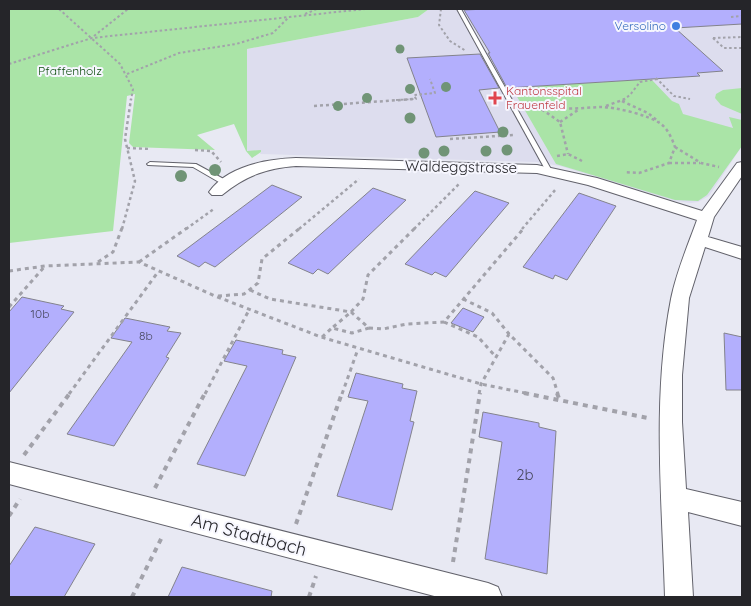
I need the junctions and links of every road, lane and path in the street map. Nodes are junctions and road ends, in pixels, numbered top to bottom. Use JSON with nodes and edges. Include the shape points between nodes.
{"nodes":[{"id":1,"x":59,"y":9,"type":"edge"},
{"id":2,"x":128,"y":9,"type":"edge"},
{"id":3,"x":317,"y":9,"type":"edge"},
{"id":4,"x":365,"y":9,"type":"edge"},
{"id":5,"x":459,"y":9,"type":"edge"},
{"id":6,"x":300,"y":15,"type":"junction"},
{"id":7,"x":290,"y":16,"type":"junction"},
{"id":8,"x":742,"y":16,"type":"edge"},
{"id":9,"x":731,"y":17,"type":"dead end"},
{"id":10,"x":742,"y":36,"type":"edge"},
{"id":11,"x":92,"y":38,"type":"junction"},
{"id":12,"x":742,"y":48,"type":"edge"},
{"id":13,"x":9,"y":64,"type":"edge"},
{"id":14,"x":127,"y":74,"type":"junction"},
{"id":15,"x":430,"y":79,"type":"dead end"},
{"id":16,"x":690,"y":99,"type":"dead end"},
{"id":17,"x":622,"y":101,"type":"junction"},
{"id":18,"x":314,"y":106,"type":"dead end"},
{"id":19,"x":537,"y":106,"type":"dead end"},
{"id":20,"x":549,"y":107,"type":"dead end"},
{"id":21,"x":603,"y":107,"type":"junction"},
{"id":22,"x":578,"y":110,"type":"junction"},
{"id":23,"x":560,"y":122,"type":"junction"},
{"id":24,"x":661,"y":124,"type":"junction"},
{"id":25,"x":528,"y":134,"type":"junction"},
{"id":26,"x":450,"y":139,"type":"dead end"},
{"id":27,"x":675,"y":146,"type":"junction"},
{"id":28,"x":568,"y":154,"type":"junction"},
{"id":29,"x":542,"y":157,"type":"junction"},
{"id":30,"x":583,"y":162,"type":"dead end"},
{"id":31,"x":669,"y":163,"type":"junction"},
{"id":32,"x":701,"y":163,"type":"junction"},
{"id":33,"x":150,"y":164,"type":"dead end"},
{"id":34,"x":376,"y":165,"type":"junction"},
{"id":35,"x":475,"y":167,"type":"junction"},
{"id":36,"x":740,"y":169,"type":"edge"},
{"id":37,"x":549,"y":171,"type":"junction"},
{"id":38,"x":620,"y":172,"type":"dead end"},
{"id":39,"x":568,"y":175,"type":"junction"},
{"id":40,"x":222,"y":187,"type":"junction"},
{"id":41,"x":706,"y":217,"type":"junction"},
{"id":42,"x":699,"y":240,"type":"junction"},
{"id":43,"x":742,"y":253,"type":"edge"},
{"id":44,"x":138,"y":262,"type":"junction"},
{"id":45,"x":97,"y":263,"type":"junction"},
{"id":46,"x":46,"y":266,"type":"junction"},
{"id":47,"x":9,"y":271,"type":"edge"},
{"id":48,"x":158,"y":272,"type":"junction"},
{"id":49,"x":250,"y":290,"type":"junction"},
{"id":50,"x":215,"y":296,"type":"junction"},
{"id":51,"x":463,"y":300,"type":"junction"},
{"id":52,"x":9,"y":307,"type":"edge"},
{"id":53,"x":250,"y":310,"type":"junction"},
{"id":54,"x":351,"y":312,"type":"junction"},
{"id":55,"x":444,"y":322,"type":"junction"},
{"id":56,"x":332,"y":328,"type":"junction"},
{"id":57,"x":369,"y":328,"type":"junction"},
{"id":58,"x":509,"y":334,"type":"junction"},
{"id":59,"x":321,"y":337,"type":"junction"},
{"id":60,"x":358,"y":349,"type":"junction"},
{"id":61,"x":496,"y":357,"type":"junction"},
{"id":62,"x":481,"y":384,"type":"junction"},
{"id":63,"x":560,"y":401,"type":"junction"},
{"id":64,"x":671,"y":422,"type":"junction"},
{"id":65,"x":10,"y":473,"type":"edge"},
{"id":66,"x":162,"y":474,"type":"dead end"},
{"id":67,"x":675,"y":498,"type":"junction"},
{"id":68,"x":301,"y":509,"type":"dead end"},
{"id":69,"x":742,"y":514,"type":"edge"},
{"id":70,"x":173,"y":516,"type":"junction"},
{"id":71,"x":456,"y":545,"type":"dead end"},
{"id":72,"x":132,"y":597,"type":"edge"},
{"id":73,"x":488,"y":597,"type":"edge"},
{"id":74,"x":679,"y":597,"type":"edge"}],
"edges":[{"from":1,"to":11,"type":"path"},
{"from":2,"to":11,"type":"path"},
{"from":3,"to":6,"type":"path"},
{"from":4,"to":6,"type":"path"},
{"from":5,"to":25,"type":"lane"},
{"from":6,"to":7,"type":"path"},
{"from":7,"to":11,"type":"path"},
{"from":7,"to":14,"type":"path","via":[[273,33],[236,44],[179,53]]},
{"from":8,"to":9,"type":"path"},
{"from":10,"to":12,"type":"path","via":[[713,38],[724,48]]},
{"from":11,"to":13,"type":"path"},
{"from":11,"to":14,"type":"path"},
{"from":14,"to":45,"type":"path","via":[[133,89],[125,139],[135,180],[113,252]]},
{"from":15,"to":18,"type":"path","via":[[435,93],[414,94],[416,99]]},
{"from":16,"to":17,"type":"path","via":[[674,96],[657,79],[640,82],[634,93]]},
{"from":17,"to":21,"type":"path"},
{"from":17,"to":24,"type":"path","via":[[648,113]]},
{"from":19,"to":23,"type":"path"},
{"from":20,"to":22,"type":"path"},
{"from":21,"to":22,"type":"path"},
{"from":21,"to":24,"type":"path","via":[[642,115]]},
{"from":22,"to":23,"type":"path"},
{"from":23,"to":28,"type":"path"},
{"from":24,"to":27,"type":"path"},
{"from":25,"to":26,"type":"path"},
{"from":25,"to":29,"type":"lane"},
{"from":27,"to":31,"type":"path"},
{"from":27,"to":32,"type":"path"},
{"from":28,"to":29,"type":"path"},
{"from":28,"to":30,"type":"path"},
{"from":29,"to":37,"type":"lane"},
{"from":31,"to":32,"type":"path"},
{"from":31,"to":38,"type":"path","via":[[639,173]]},
{"from":32,"to":36,"type":"path"},
{"from":33,"to":40,"type":"lane","via":[[194,165]]},
{"from":34,"to":35,"type":"street","name":"Waldeggstrasse"},
{"from":34,"to":40,"type":"street","name":"Waldeggstrasse","via":[[277,162],[248,171]]},
{"from":34,"to":49,"type":"path","via":[[262,260],[258,283]]},
{"from":35,"to":37,"type":"street","name":"Waldeggstrasse"},
{"from":35,"to":54,"type":"path","via":[[368,275],[363,299]]},
{"from":36,"to":41,"type":"street"},
{"from":37,"to":39,"type":"street","name":"Waldeggstrasse"},
{"from":39,"to":41,"type":"street","name":"Waldeggstrasse"},
{"from":39,"to":51,"type":"path"},
{"from":40,"to":44,"type":"path","via":[[228,199]]},
{"from":41,"to":42,"type":"street"},
{"from":42,"to":43,"type":"street"},
{"from":42,"to":64,"type":"street","via":[[680,298]]},
{"from":44,"to":45,"type":"path"},
{"from":44,"to":48,"type":"path"},
{"from":45,"to":46,"type":"path"},
{"from":46,"to":47,"type":"path"},
{"from":46,"to":52,"type":"path"},
{"from":48,"to":50,"type":"path"},
{"from":48,"to":65,"type":"path"},
{"from":49,"to":50,"type":"path","via":[[244,294]]},
{"from":49,"to":54,"type":"path","via":[[270,299]]},
{"from":50,"to":53,"type":"path"},
{"from":51,"to":55,"type":"path"},
{"from":51,"to":58,"type":"path","via":[[492,313]]},
{"from":53,"to":59,"type":"path"},
{"from":53,"to":66,"type":"path"},
{"from":54,"to":56,"type":"path"},
{"from":54,"to":57,"type":"path"},
{"from":55,"to":57,"type":"path","via":[[407,324],[383,330]]},
{"from":55,"to":61,"type":"path","via":[[478,337]]},
{"from":56,"to":57,"type":"path","via":[[352,333]]},
{"from":56,"to":59,"type":"path"},
{"from":58,"to":61,"type":"path"},
{"from":58,"to":63,"type":"path","via":[[553,378]]},
{"from":59,"to":60,"type":"path"},
{"from":60,"to":62,"type":"path"},
{"from":60,"to":68,"type":"path"},
{"from":61,"to":62,"type":"path"},
{"from":62,"to":63,"type":"path"},
{"from":62,"to":71,"type":"path"},
{"from":63,"to":64,"type":"path"},
{"from":64,"to":67,"type":"street"},
{"from":65,"to":70,"type":"street","name":"Am Stadtbach"},
{"from":67,"to":69,"type":"street"},
{"from":67,"to":74,"type":"street"},
{"from":70,"to":72,"type":"path"},
{"from":70,"to":73,"type":"street","name":"Am Stadtbach"}]}
